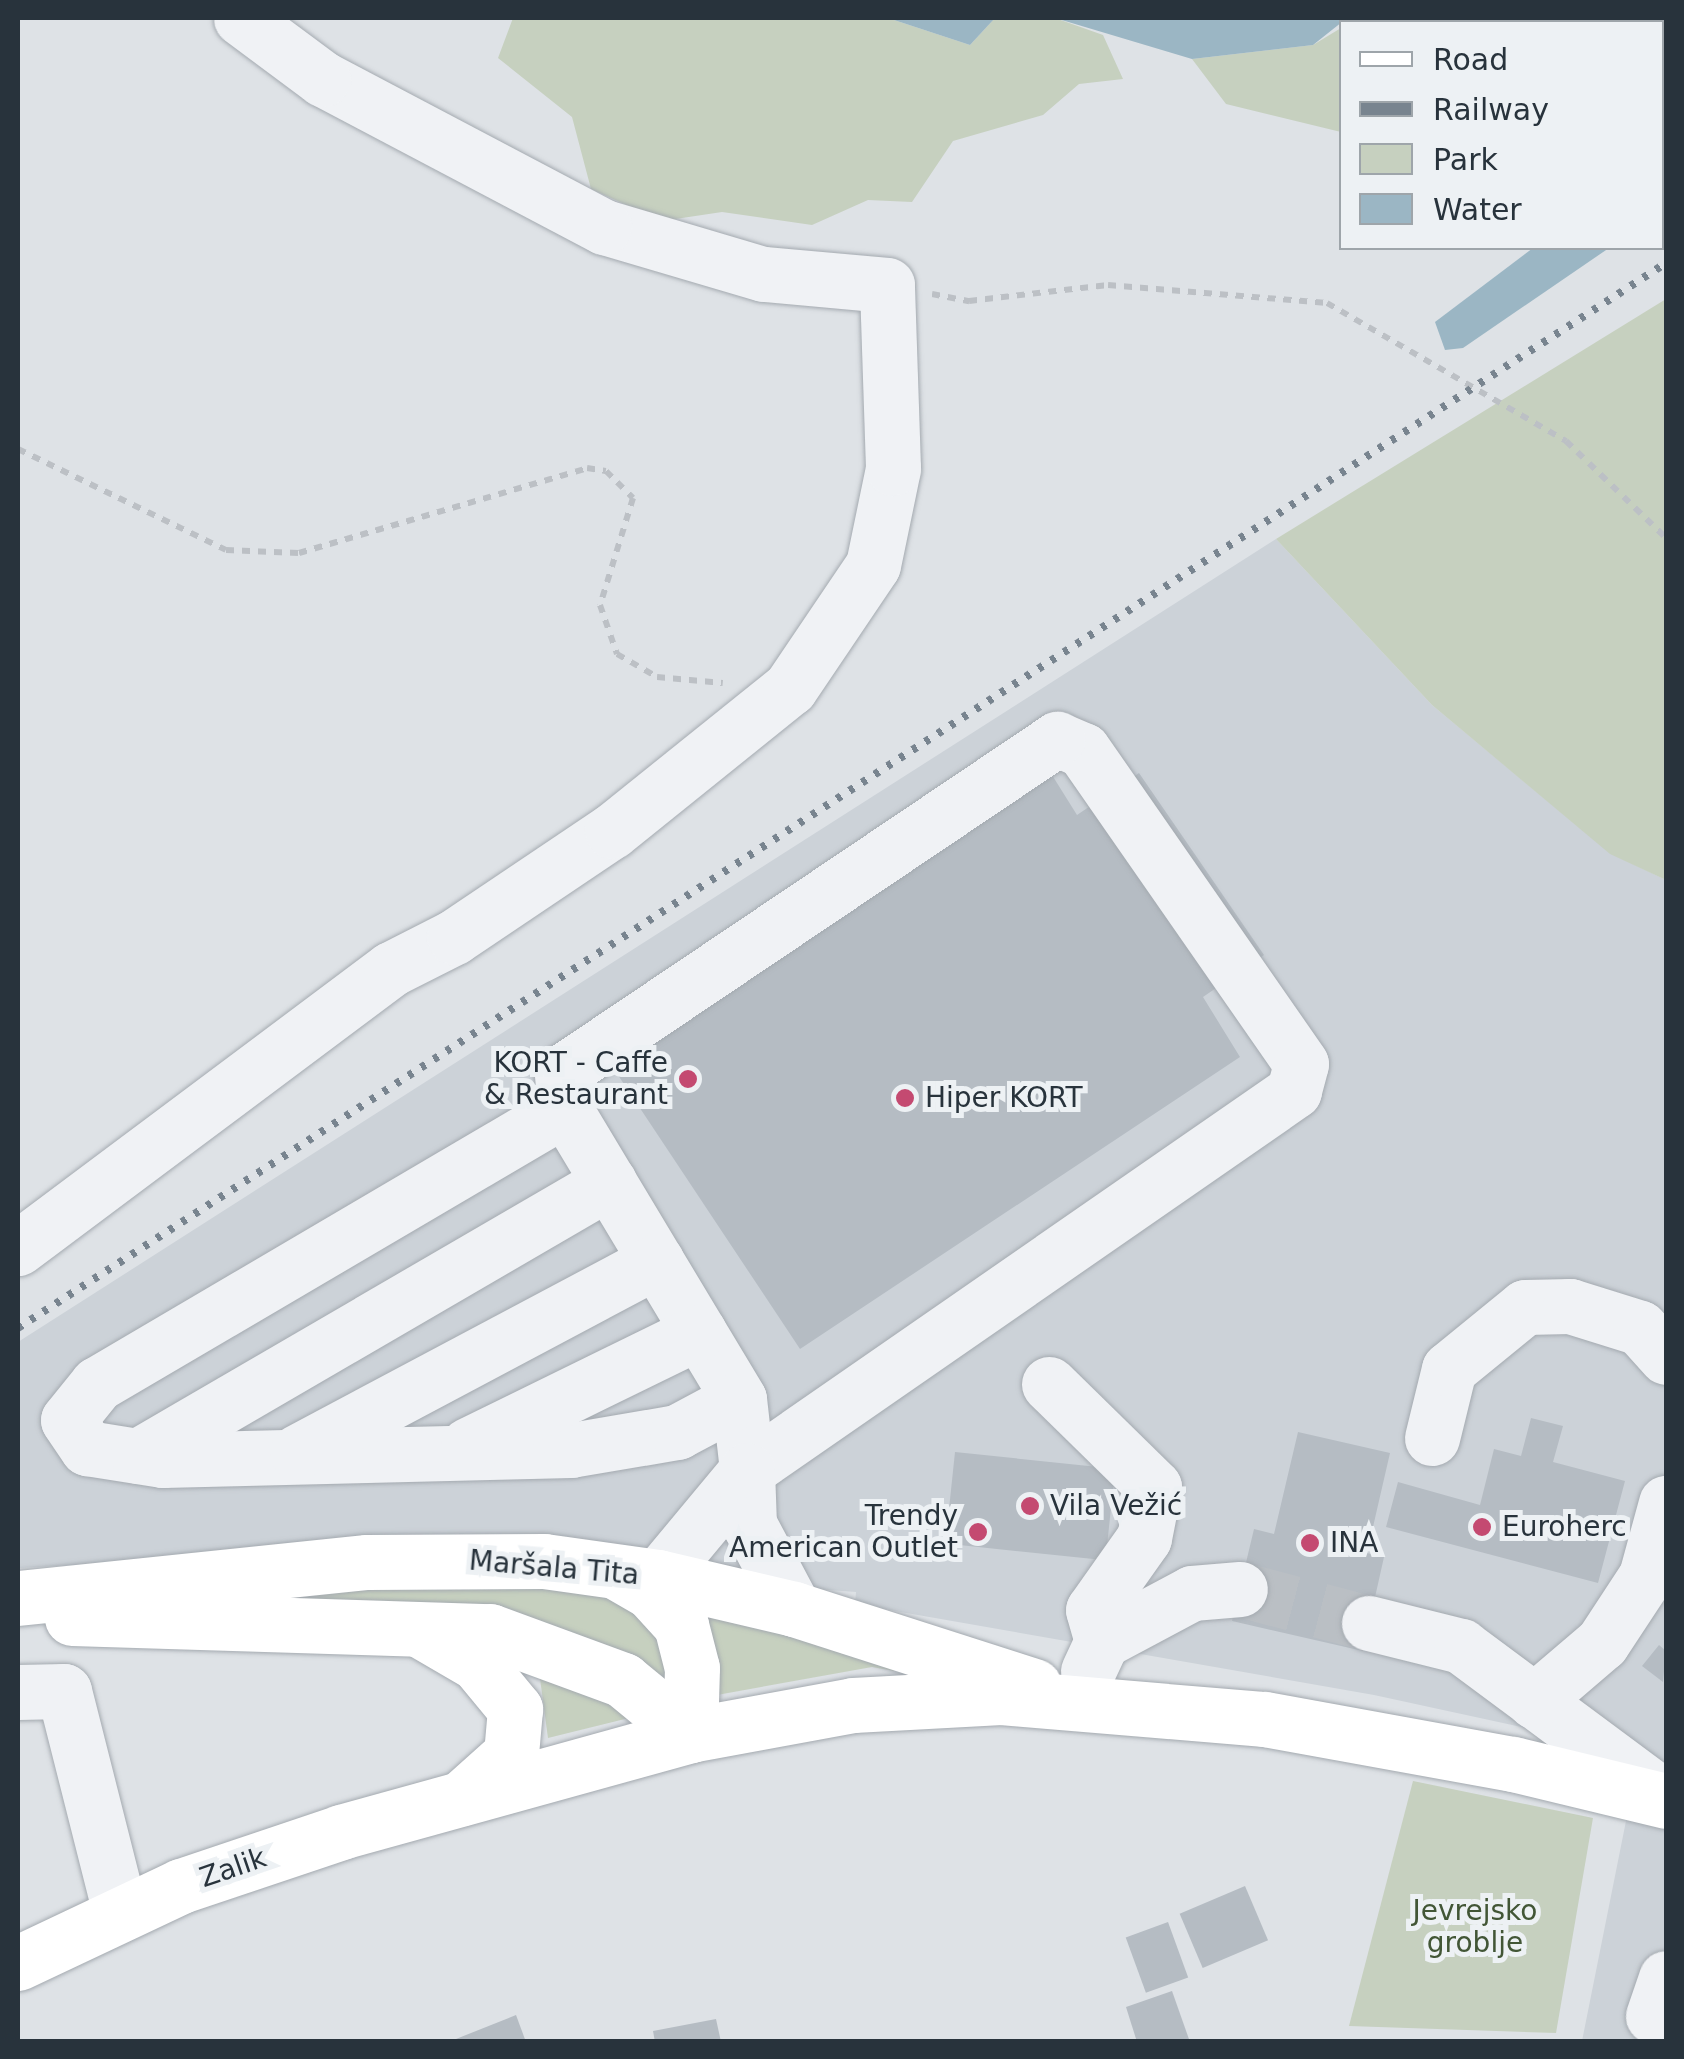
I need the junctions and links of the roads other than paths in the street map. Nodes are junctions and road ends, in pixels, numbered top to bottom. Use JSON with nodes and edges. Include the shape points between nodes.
{"nodes":[{"id":1,"x":241,"y":18,"type":"edge"},
{"id":2,"x":564,"y":1108,"type":"junction"},
{"id":3,"x":609,"y":1182,"type":"junction"},
{"id":4,"x":18,"y":1248,"type":"edge"},
{"id":5,"x":656,"y":1261,"type":"junction"},
{"id":6,"x":699,"y":1332,"type":"junction"},
{"id":7,"x":1666,"y":1357,"type":"edge"},
{"id":8,"x":1049,"y":1384,"type":"dead end"},
{"id":9,"x":739,"y":1399,"type":"junction"},
{"id":10,"x":1432,"y":1438,"type":"dead end"},
{"id":11,"x":453,"y":1452,"type":"junction"},
{"id":12,"x":138,"y":1456,"type":"junction"},
{"id":13,"x":287,"y":1457,"type":"junction"},
{"id":14,"x":747,"y":1470,"type":"junction"},
{"id":15,"x":1666,"y":1503,"type":"edge"},
{"id":16,"x":636,"y":1573,"type":"junction"},
{"id":17,"x":1240,"y":1589,"type":"tunnel mouth"},
{"id":18,"x":18,"y":1598,"type":"edge"},
{"id":19,"x":794,"y":1609,"type":"junction"},
{"id":20,"x":18,"y":1611,"type":"edge"},
{"id":21,"x":404,"y":1622,"type":"junction"},
{"id":22,"x":1369,"y":1623,"type":"tunnel mouth"},
{"id":23,"x":1102,"y":1641,"type":"junction"},
{"id":24,"x":18,"y":1692,"type":"edge"},
{"id":25,"x":1074,"y":1701,"type":"junction"},
{"id":26,"x":1534,"y":1701,"type":"junction"},
{"id":27,"x":690,"y":1734,"type":"junction"},
{"id":28,"x":1666,"y":1800,"type":"edge"},
{"id":29,"x":458,"y":1801,"type":"junction"},
{"id":30,"x":120,"y":1913,"type":"junction"},
{"id":31,"x":18,"y":1963,"type":"edge"}],
"edges":[{"from":1,"to":4,"type":"lane","via":[[323,78],[604,227],[763,274],[886,285],[893,468],[872,565],[790,688],[612,832],[454,937],[392,968]]},
{"from":2,"to":3,"type":"lane"},
{"from":2,"to":12,"type":"lane","via":[[97,1384],[68,1420],[87,1448]]},
{"from":2,"to":14,"type":"lane","via":[[562,1072],[574,1060],[1057,738],[1083,750],[1301,1064],[1294,1090]]},
{"from":3,"to":5,"type":"lane"},
{"from":3,"to":12,"type":"lane"},
{"from":5,"to":6,"type":"lane"},
{"from":5,"to":13,"type":"lane"},
{"from":6,"to":9,"type":"lane"},
{"from":6,"to":11,"type":"lane"},
{"from":7,"to":10,"type":"lane","via":[[1640,1328],[1570,1306],[1525,1307],[1449,1370]]},
{"from":8,"to":23,"type":"lane","via":[[1154,1488],[1144,1538],[1093,1610]]},
{"from":9,"to":11,"type":"lane","via":[[677,1432],[619,1446]]},
{"from":9,"to":14,"type":"lane"},
{"from":11,"to":13,"type":"lane"},
{"from":12,"to":13,"type":"lane"},
{"from":14,"to":16,"type":"lane"},
{"from":14,"to":19,"type":"lane","via":[[749,1524]]},
{"from":15,"to":26,"type":"lane","via":[[1646,1576],[1602,1643]]},
{"from":16,"to":18,"type":"main road","name":"Maršala Tita","via":[[484,1560],[367,1562]]},
{"from":16,"to":19,"type":"main road","name":"Maršala Tita"},
{"from":16,"to":27,"type":"main road","via":[[681,1625],[692,1668]]},
{"from":17,"to":23,"type":"lane","via":[[1192,1594]]},
{"from":19,"to":25,"type":"main road","name":"Maršala Tita"},
{"from":20,"to":21,"type":"main road","via":[[216,1625]]},
{"from":21,"to":27,"type":"main road","via":[[490,1631],[553,1649],[623,1680]]},
{"from":21,"to":29,"type":"main road","via":[[477,1663],[515,1709],[511,1754]]},
{"from":22,"to":26,"type":"lane","via":[[1461,1646]]},
{"from":23,"to":25,"type":"lane"},
{"from":24,"to":30,"type":"lane","via":[[64,1691]]},
{"from":25,"to":27,"type":"main road","name":"Zalik","via":[[853,1705]]},
{"from":25,"to":28,"type":"main road","via":[[1374,1735]]},
{"from":26,"to":28,"type":"lane"},
{"from":27,"to":29,"type":"main road","name":"Zalik"},
{"from":29,"to":30,"type":"main road","name":"Zalik","via":[[228,1868]]},
{"from":30,"to":31,"type":"main road","name":"Zalik"}]}
